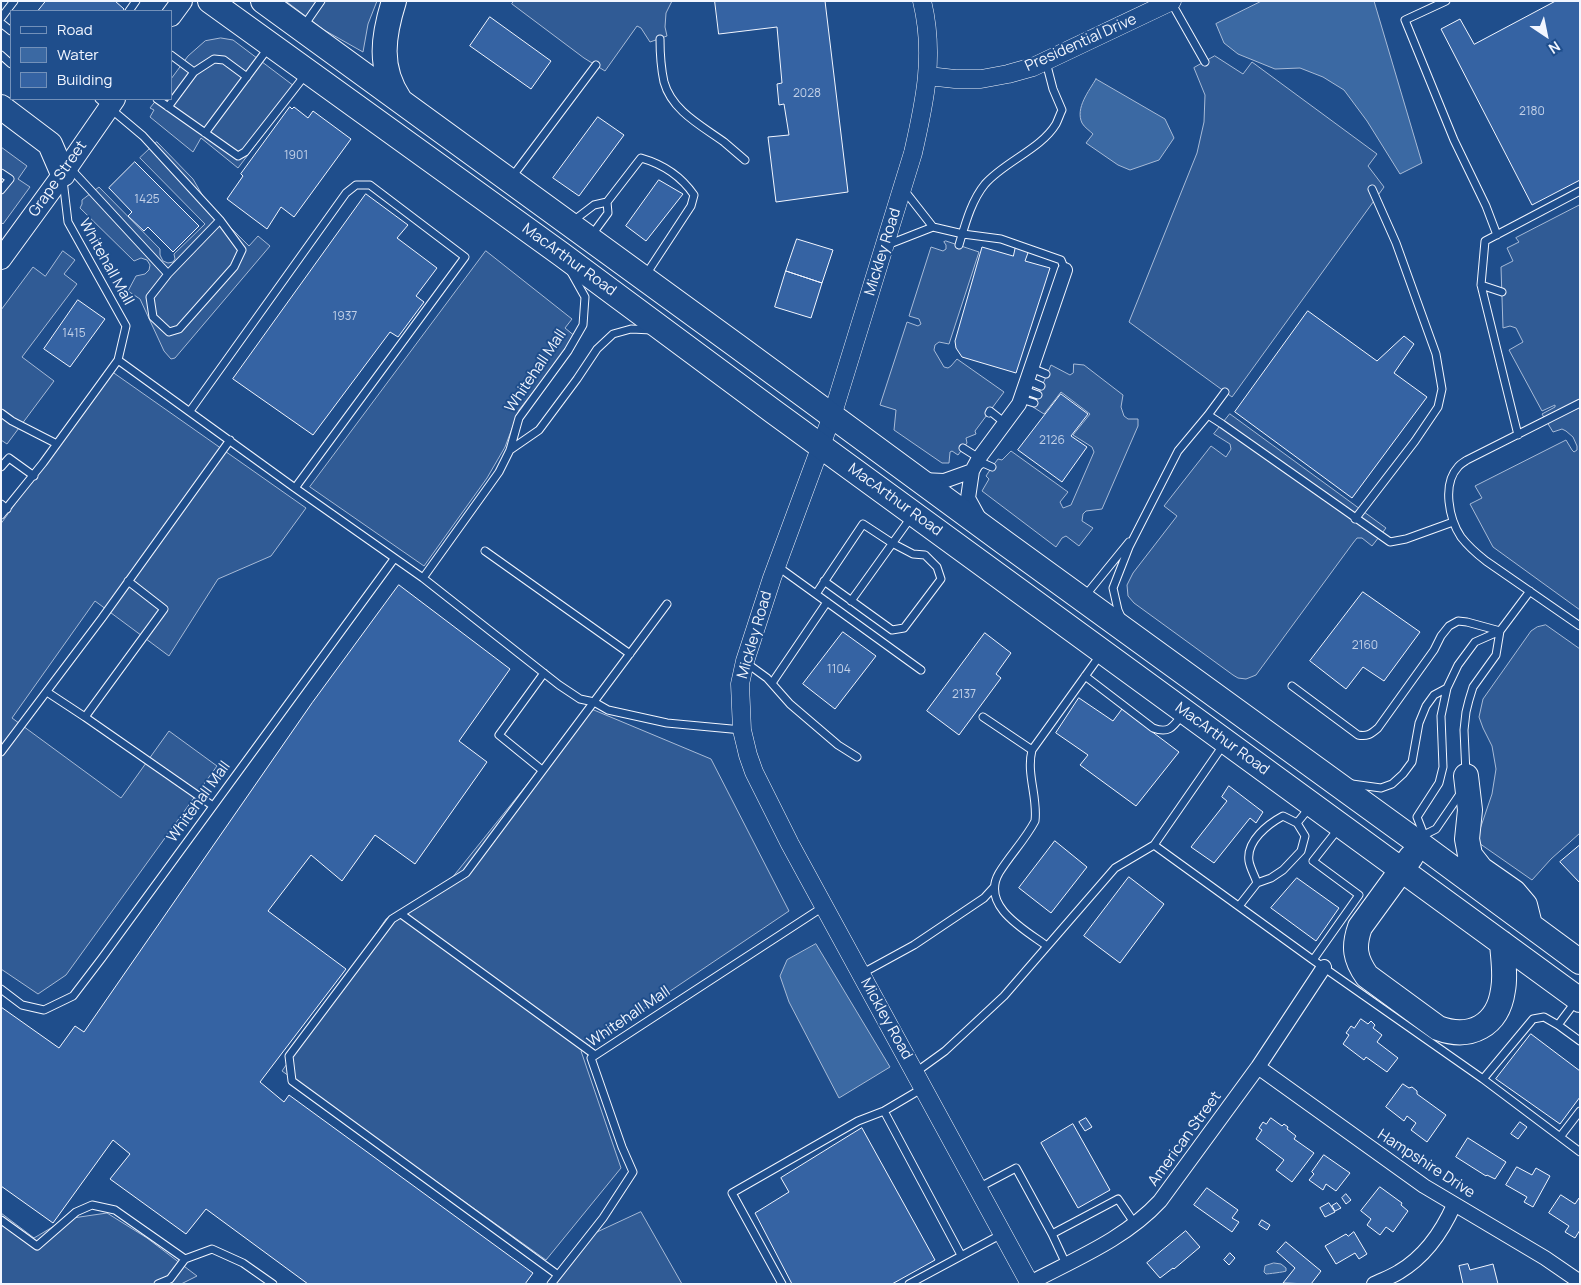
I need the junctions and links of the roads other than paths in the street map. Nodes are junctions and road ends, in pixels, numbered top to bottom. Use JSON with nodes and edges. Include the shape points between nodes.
{"nodes":[{"id":1,"x":14,"y":1,"type":"edge"},
{"id":2,"x":182,"y":1,"type":"edge"},
{"id":3,"x":210,"y":1,"type":"edge"},
{"id":4,"x":263,"y":1,"type":"edge"},
{"id":5,"x":321,"y":1,"type":"edge"},
{"id":6,"x":394,"y":1,"type":"edge"},
{"id":7,"x":922,"y":1,"type":"edge"},
{"id":8,"x":1446,"y":1,"type":"edge"},
{"id":9,"x":1172,"y":2,"type":"edge"},
{"id":10,"x":172,"y":15,"type":"edge"},
{"id":11,"x":1,"y":18,"type":"edge"},
{"id":12,"x":302,"y":30,"type":"junction"},
{"id":13,"x":660,"y":39,"type":"dead end"},
{"id":14,"x":271,"y":45,"type":"junction"},
{"id":15,"x":172,"y":56,"type":"edge"},
{"id":16,"x":1045,"y":61,"type":"junction"},
{"id":17,"x":1205,"y":62,"type":"dead end"},
{"id":18,"x":596,"y":65,"type":"dead end"},
{"id":19,"x":308,"y":71,"type":"junction"},
{"id":20,"x":194,"y":72,"type":"junction"},
{"id":21,"x":928,"y":76,"type":"junction"},
{"id":22,"x":247,"y":77,"type":"junction"},
{"id":23,"x":159,"y":100,"type":"edge"},
{"id":24,"x":108,"y":102,"type":"edge"},
{"id":25,"x":403,"y":103,"type":"junction"},
{"id":26,"x":168,"y":106,"type":"junction"},
{"id":27,"x":1,"y":107,"type":"edge"},
{"id":28,"x":205,"y":133,"type":"junction"},
{"id":29,"x":745,"y":160,"type":"dead end"},
{"id":30,"x":65,"y":170,"type":"junction"},
{"id":31,"x":1,"y":173,"type":"edge"},
{"id":32,"x":509,"y":180,"type":"junction"},
{"id":33,"x":903,"y":188,"type":"junction"},
{"id":34,"x":1372,"y":189,"type":"dead end"},
{"id":35,"x":1,"y":190,"type":"edge"},
{"id":36,"x":1580,"y":190,"type":"edge"},
{"id":37,"x":607,"y":202,"type":"junction"},
{"id":38,"x":220,"y":220,"type":"junction"},
{"id":39,"x":569,"y":223,"type":"junction"},
{"id":40,"x":933,"y":227,"type":"junction"},
{"id":41,"x":962,"y":234,"type":"junction"},
{"id":42,"x":1497,"y":235,"type":"junction"},
{"id":43,"x":589,"y":238,"type":"junction"},
{"id":44,"x":959,"y":245,"type":"dead end"},
{"id":45,"x":884,"y":246,"type":"junction"},
{"id":46,"x":561,"y":254,"type":"junction"},
{"id":47,"x":1,"y":259,"type":"edge"},
{"id":48,"x":1065,"y":270,"type":"joint"},
{"id":49,"x":168,"y":274,"type":"junction"},
{"id":50,"x":644,"y":278,"type":"junction"},
{"id":51,"x":1480,"y":285,"type":"junction"},
{"id":52,"x":1502,"y":292,"type":"dead end"},
{"id":53,"x":664,"y":330,"type":"junction"},
{"id":54,"x":118,"y":360,"type":"junction"},
{"id":55,"x":1046,"y":374,"type":"dead end"},
{"id":56,"x":1026,"y":384,"type":"junction"},
{"id":57,"x":1041,"y":386,"type":"dead end"},
{"id":58,"x":1225,"y":392,"type":"dead end"},
{"id":59,"x":1038,"y":395,"type":"dead end"},
{"id":60,"x":1034,"y":403,"type":"dead end"},
{"id":61,"x":1580,"y":403,"type":"edge"},
{"id":62,"x":190,"y":411,"type":"junction"},
{"id":63,"x":1,"y":413,"type":"edge"},
{"id":64,"x":989,"y":413,"type":"dead end"},
{"id":65,"x":832,"y":416,"type":"junction"},
{"id":66,"x":1208,"y":416,"type":"junction"},
{"id":67,"x":1005,"y":422,"type":"junction"},
{"id":68,"x":1518,"y":435,"type":"junction"},
{"id":69,"x":230,"y":440,"type":"junction"},
{"id":70,"x":57,"y":444,"type":"junction"},
{"id":71,"x":821,"y":446,"type":"junction"},
{"id":72,"x":964,"y":448,"type":"dead end"},
{"id":73,"x":510,"y":450,"type":"junction"},
{"id":74,"x":979,"y":458,"type":"junction"},
{"id":75,"x":1,"y":467,"type":"edge"},
{"id":76,"x":992,"y":468,"type":"dead end"},
{"id":77,"x":972,"y":471,"type":"junction"},
{"id":78,"x":34,"y":476,"type":"junction"},
{"id":79,"x":918,"y":479,"type":"junction"},
{"id":80,"x":295,"y":488,"type":"junction"},
{"id":81,"x":4,"y":507,"type":"edge"},
{"id":82,"x":914,"y":514,"type":"junction"},
{"id":83,"x":1,"y":516,"type":"edge"},
{"id":84,"x":1355,"y":519,"type":"junction"},
{"id":85,"x":1453,"y":522,"type":"junction"},
{"id":86,"x":985,"y":529,"type":"junction"},
{"id":87,"x":1136,"y":534,"type":"junction"},
{"id":88,"x":892,"y":543,"type":"junction"},
{"id":89,"x":485,"y":550,"type":"dead end"},
{"id":90,"x":394,"y":559,"type":"junction"},
{"id":91,"x":777,"y":565,"type":"junction"},
{"id":92,"x":423,"y":578,"type":"junction"},
{"id":93,"x":128,"y":581,"type":"junction"},
{"id":94,"x":824,"y":581,"type":"junction"},
{"id":95,"x":1530,"y":590,"type":"junction"},
{"id":96,"x":816,"y":594,"type":"junction"},
{"id":97,"x":1082,"y":600,"type":"junction"},
{"id":98,"x":851,"y":601,"type":"junction"},
{"id":99,"x":827,"y":602,"type":"junction"},
{"id":100,"x":667,"y":604,"type":"dead end"},
{"id":101,"x":1580,"y":626,"type":"edge"},
{"id":102,"x":1500,"y":631,"type":"junction"},
{"id":103,"x":1127,"y":633,"type":"junction"},
{"id":104,"x":1102,"y":651,"type":"junction"},
{"id":105,"x":630,"y":654,"type":"junction"},
{"id":106,"x":745,"y":661,"type":"junction"},
{"id":107,"x":921,"y":670,"type":"dead end"},
{"id":108,"x":544,"y":673,"type":"junction"},
{"id":109,"x":1085,"y":676,"type":"junction"},
{"id":110,"x":772,"y":683,"type":"junction"},
{"id":111,"x":1292,"y":686,"type":"dead end"},
{"id":112,"x":1446,"y":688,"type":"junction"},
{"id":113,"x":47,"y":692,"type":"junction"},
{"id":114,"x":594,"y":702,"type":"junction"},
{"id":115,"x":1184,"y":711,"type":"junction"},
{"id":116,"x":983,"y":716,"type":"dead end"},
{"id":117,"x":85,"y":717,"type":"junction"},
{"id":118,"x":742,"y":730,"type":"junction"},
{"id":119,"x":1226,"y":742,"type":"junction"},
{"id":120,"x":1032,"y":750,"type":"junction"},
{"id":121,"x":1,"y":752,"type":"edge"},
{"id":122,"x":856,"y":758,"type":"dead end"},
{"id":123,"x":542,"y":770,"type":"junction"},
{"id":124,"x":1466,"y":776,"type":"junction"},
{"id":125,"x":1330,"y":780,"type":"junction"},
{"id":126,"x":1312,"y":805,"type":"junction"},
{"id":127,"x":212,"y":806,"type":"junction"},
{"id":128,"x":1297,"y":823,"type":"junction"},
{"id":129,"x":1341,"y":826,"type":"junction"},
{"id":130,"x":1422,"y":839,"type":"junction"},
{"id":131,"x":1154,"y":845,"type":"junction"},
{"id":132,"x":1401,"y":870,"type":"junction"},
{"id":133,"x":1258,"y":883,"type":"junction"},
{"id":134,"x":994,"y":887,"type":"junction"},
{"id":135,"x":824,"y":906,"type":"junction"},
{"id":136,"x":1239,"y":906,"type":"junction"},
{"id":137,"x":401,"y":914,"type":"junction"},
{"id":138,"x":1531,"y":926,"type":"junction"},
{"id":139,"x":1502,"y":943,"type":"junction"},
{"id":140,"x":1047,"y":946,"type":"junction"},
{"id":141,"x":1580,"y":962,"type":"edge"},
{"id":142,"x":1318,"y":964,"type":"junction"},
{"id":143,"x":861,"y":974,"type":"junction"},
{"id":144,"x":1,"y":989,"type":"edge"},
{"id":145,"x":1579,"y":999,"type":"edge"},
{"id":146,"x":1558,"y":1025,"type":"junction"},
{"id":147,"x":1580,"y":1041,"type":"edge"},
{"id":148,"x":596,"y":1055,"type":"junction"},
{"id":149,"x":1258,"y":1067,"type":"junction"},
{"id":150,"x":915,"y":1072,"type":"junction"},
{"id":151,"x":1483,"y":1079,"type":"junction"},
{"id":152,"x":923,"y":1088,"type":"junction"},
{"id":153,"x":884,"y":1111,"type":"junction"},
{"id":154,"x":1580,"y":1111,"type":"edge"},
{"id":155,"x":1560,"y":1137,"type":"junction"},
{"id":156,"x":1580,"y":1152,"type":"edge"},
{"id":157,"x":978,"y":1188,"type":"junction"},
{"id":158,"x":1454,"y":1205,"type":"junction"},
{"id":159,"x":1,"y":1220,"type":"edge"},
{"id":160,"x":1135,"y":1224,"type":"junction"},
{"id":161,"x":1003,"y":1234,"type":"junction"},
{"id":162,"x":1052,"y":1234,"type":"junction"},
{"id":163,"x":961,"y":1256,"type":"junction"},
{"id":164,"x":185,"y":1259,"type":"junction"},
{"id":165,"x":1066,"y":1264,"type":"junction"},
{"id":166,"x":558,"y":1275,"type":"junction"},
{"id":167,"x":1580,"y":1282,"type":"edge"},
{"id":168,"x":1030,"y":1283,"type":"edge"},
{"id":169,"x":158,"y":1284,"type":"edge"},
{"id":170,"x":273,"y":1284,"type":"edge"},
{"id":171,"x":551,"y":1284,"type":"edge"},
{"id":172,"x":782,"y":1284,"type":"edge"},
{"id":173,"x":909,"y":1284,"type":"edge"},
{"id":174,"x":1374,"y":1284,"type":"edge"}],
"edges":[{"from":1,"to":11,"type":"lane"},
{"from":2,"to":10,"type":"main road"},
{"from":3,"to":14,"type":"highway","name":"MacArthur Road"},
{"from":4,"to":12,"type":"highway","name":"MacArthur Road"},
{"from":5,"to":12,"type":"lane"},
{"from":6,"to":25,"type":"highway","via":[[384,38],[384,54],[387,72]]},
{"from":7,"to":21,"type":"street","name":"Mickley Road","via":[[929,42]]},
{"from":8,"to":42,"type":"lane","via":[[1405,20]]},
{"from":9,"to":16,"type":"street","name":"Presidential Drive"},
{"from":9,"to":17,"type":"lane"},
{"from":12,"to":25,"type":"highway","name":"MacArthur Road"},
{"from":13,"to":29,"type":"lane","via":[[665,83],[678,106]]},
{"from":14,"to":19,"type":"highway","name":"MacArthur Road"},
{"from":14,"to":22,"type":"lane"},
{"from":15,"to":20,"type":"lane"},
{"from":16,"to":21,"type":"street","name":"Presidential Drive","via":[[1008,74],[981,78]]},
{"from":16,"to":41,"type":"lane","via":[[1062,110],[1056,124],[1044,138],[984,185]]},
{"from":18,"to":32,"type":"lane"},
{"from":19,"to":28,"type":"lane","via":[[245,152],[238,156]]},
{"from":19,"to":46,"type":"highway","name":"MacArthur Road"},
{"from":20,"to":22,"type":"lane","via":[[219,59]]},
{"from":20,"to":26,"type":"lane"},
{"from":21,"to":33,"type":"street","name":"Mickley Road","via":[[922,116]]},
{"from":22,"to":28,"type":"lane"},
{"from":23,"to":26,"type":"lane"},
{"from":24,"to":30,"type":"main road","name":"Grape Street"},
{"from":24,"to":38,"type":"lane"},
{"from":25,"to":32,"type":"highway","name":"MacArthur Road"},
{"from":26,"to":28,"type":"lane"},
{"from":27,"to":30,"type":"highway","via":[[50,144]]},
{"from":30,"to":47,"type":"main road","name":"Grape Street"},
{"from":30,"to":49,"type":"lane"},
{"from":30,"to":54,"type":"lane","name":"Whitehall Mall","via":[[68,222],[126,326]]},
{"from":31,"to":35,"type":"lane","via":[[10,179]]},
{"from":32,"to":39,"type":"highway","name":"MacArthur Road"},
{"from":33,"to":40,"type":"lane"},
{"from":33,"to":45,"type":"street","name":"Mickley Road"},
{"from":34,"to":84,"type":"lane","via":[[1396,243],[1436,354],[1442,390],[1438,408]]},
{"from":36,"to":42,"type":"lane"},
{"from":37,"to":39,"type":"lane","via":[[594,205]]},
{"from":37,"to":43,"type":"lane","via":[[608,213]]},
{"from":37,"to":50,"type":"lane","via":[[641,158],[657,163],[685,183],[694,195],[691,206]]},
{"from":38,"to":49,"type":"lane"},
{"from":38,"to":49,"type":"lane","via":[[242,250],[234,267],[178,329],[169,332],[153,317],[150,297]]},
{"from":39,"to":43,"type":"highway","name":"MacArthur Road"},
{"from":40,"to":41,"type":"lane"},
{"from":40,"to":45,"type":"lane"},
{"from":41,"to":44,"type":"lane"},
{"from":41,"to":48,"type":"lane","via":[[1001,239],[1061,260]]},
{"from":42,"to":51,"type":"lane","via":[[1485,241]]},
{"from":43,"to":50,"type":"highway","name":"MacArthur Road"},
{"from":45,"to":65,"type":"street","name":"Mickley Road"},
{"from":46,"to":53,"type":"highway","name":"MacArthur Road"},
{"from":46,"to":73,"type":"lane","name":"Whitehall Mall","via":[[585,297],[583,325],[519,418]]},
{"from":48,"to":56,"type":"street"},
{"from":50,"to":65,"type":"highway","name":"MacArthur Road"},
{"from":51,"to":52,"type":"lane"},
{"from":51,"to":68,"type":"lane"},
{"from":53,"to":71,"type":"highway","name":"MacArthur Road"},
{"from":53,"to":73,"type":"lane","name":"Whitehall Mall","via":[[631,329],[612,334],[597,348],[539,430]]},
{"from":54,"to":62,"type":"lane"},
{"from":54,"to":70,"type":"lane","name":"Whitehall Mall"},
{"from":55,"to":56,"type":"lane"},
{"from":56,"to":57,"type":"lane"},
{"from":56,"to":59,"type":"lane"},
{"from":56,"to":60,"type":"lane"},
{"from":56,"to":67,"type":"street","via":[[1019,404]]},
{"from":58,"to":66,"type":"lane"},
{"from":61,"to":68,"type":"lane"},
{"from":62,"to":69,"type":"lane"},
{"from":62,"to":80,"type":"lane","via":[[346,193],[356,185],[370,185],[465,257]]},
{"from":63,"to":70,"type":"lane"},
{"from":64,"to":67,"type":"lane"},
{"from":65,"to":71,"type":"street","name":"Mickley Road"},
{"from":65,"to":79,"type":"highway","name":"MacArthur Road"},
{"from":66,"to":84,"type":"lane"},
{"from":66,"to":87,"type":"lane","via":[[1178,451]]},
{"from":67,"to":74,"type":"street"},
{"from":68,"to":85,"type":"lane","via":[[1457,468],[1450,481],[1448,499]]},
{"from":69,"to":80,"type":"lane"},
{"from":69,"to":93,"type":"lane"},
{"from":70,"to":78,"type":"lane","name":"Whitehall Mall"},
{"from":71,"to":82,"type":"highway","name":"MacArthur Road"},
{"from":71,"to":91,"type":"street","name":"Mickley Road"},
{"from":72,"to":74,"type":"lane"},
{"from":73,"to":92,"type":"lane","name":"Whitehall Mall","via":[[499,472]]},
{"from":74,"to":77,"type":"street"},
{"from":75,"to":78,"type":"lane","via":[[9,458]]},
{"from":76,"to":77,"type":"lane","via":[[982,463]]},
{"from":77,"to":79,"type":"street","via":[[944,481]]},
{"from":77,"to":86,"type":"street","via":[[968,498]]},
{"from":78,"to":81,"type":"lane","name":"Whitehall Mall"},
{"from":79,"to":86,"type":"highway","name":"MacArthur Road"},
{"from":80,"to":90,"type":"lane"},
{"from":81,"to":83,"type":"lane","name":"Whitehall Mall"},
{"from":82,"to":88,"type":"lane"},
{"from":82,"to":104,"type":"highway","name":"MacArthur Road"},
{"from":84,"to":85,"type":"lane","via":[[1390,542]]},
{"from":85,"to":95,"type":"lane","via":[[1472,550]]},
{"from":86,"to":97,"type":"highway","name":"MacArthur Road"},
{"from":87,"to":97,"type":"lane"},
{"from":87,"to":103,"type":"lane","via":[[1113,588]]},
{"from":88,"to":94,"type":"lane","via":[[863,524]]},
{"from":88,"to":98,"type":"lane"},
{"from":88,"to":98,"type":"lane","via":[[913,554],[925,555],[937,567],[941,579],[929,596],[904,628],[892,630]]},
{"from":89,"to":105,"type":"lane"},
{"from":90,"to":92,"type":"lane"},
{"from":90,"to":127,"type":"lane","name":"Whitehall Mall"},
{"from":91,"to":96,"type":"lane"},
{"from":91,"to":106,"type":"street","name":"Mickley Road"},
{"from":92,"to":108,"type":"lane"},
{"from":93,"to":113,"type":"lane"},
{"from":93,"to":117,"type":"lane","via":[[164,609]]},
{"from":94,"to":96,"type":"lane"},
{"from":94,"to":98,"type":"lane"},
{"from":95,"to":101,"type":"lane"},
{"from":95,"to":102,"type":"lane"},
{"from":96,"to":99,"type":"lane"},
{"from":97,"to":103,"type":"highway","name":"MacArthur Road"},
{"from":99,"to":107,"type":"lane"},
{"from":99,"to":110,"type":"lane"},
{"from":100,"to":105,"type":"lane"},
{"from":102,"to":111,"type":"lane","via":[[1458,621],[1449,626],[1378,728],[1366,736],[1358,735]]},
{"from":102,"to":112,"type":"lane","via":[[1475,642]]},
{"from":102,"to":124,"type":"lane","via":[[1496,656],[1474,688],[1466,712]]},
{"from":103,"to":125,"type":"highway","name":"MacArthur Road"},
{"from":104,"to":109,"type":"lane"},
{"from":104,"to":115,"type":"highway","name":"MacArthur Road"},
{"from":105,"to":114,"type":"lane"},
{"from":106,"to":110,"type":"lane"},
{"from":106,"to":118,"type":"street","name":"Mickley Road","via":[[740,684]]},
{"from":108,"to":114,"type":"lane","via":[[580,699]]},
{"from":108,"to":123,"type":"lane","via":[[499,734]]},
{"from":109,"to":115,"type":"lane","via":[[1161,731],[1169,730]]},
{"from":109,"to":120,"type":"lane"},
{"from":110,"to":122,"type":"lane","via":[[790,704]]},
{"from":112,"to":125,"type":"lane","via":[[1426,706],[1419,723],[1412,762],[1392,784],[1381,788]]},
{"from":112,"to":130,"type":"lane","via":[[1441,716],[1443,767],[1438,783],[1417,816]]},
{"from":113,"to":117,"type":"lane"},
{"from":113,"to":121,"type":"lane"},
{"from":114,"to":118,"type":"lane","via":[[608,710],[667,723]]},
{"from":114,"to":123,"type":"lane"},
{"from":115,"to":119,"type":"highway","name":"MacArthur Road"},
{"from":116,"to":120,"type":"lane"},
{"from":117,"to":127,"type":"lane"},
{"from":118,"to":135,"type":"street","name":"Mickley Road","via":[[754,772]]},
{"from":119,"to":126,"type":"highway","name":"MacArthur Road"},
{"from":119,"to":131,"type":"lane"},
{"from":120,"to":134,"type":"lane","via":[[1029,761],[1035,822],[998,874]]},
{"from":123,"to":137,"type":"lane","via":[[466,873]]},
{"from":124,"to":130,"type":"lane","via":[[1462,791],[1436,829]]},
{"from":124,"to":138,"type":"highway","via":[[1470,855],[1481,869],[1514,892],[1525,905]]},
{"from":125,"to":130,"type":"highway","name":"MacArthur Road"},
{"from":126,"to":128,"type":"lane"},
{"from":126,"to":129,"type":"highway","name":"MacArthur Road"},
{"from":127,"to":144,"type":"lane","name":"Whitehall Mall","via":[[72,996],[44,1010],[22,1005]]},
{"from":128,"to":133,"type":"lane","via":[[1305,836],[1301,851],[1283,870]]},
{"from":128,"to":133,"type":"lane","via":[[1283,816],[1270,823],[1253,842],[1249,862]]},
{"from":129,"to":132,"type":"highway","name":"MacArthur Road"},
{"from":129,"to":142,"type":"lane","via":[[1313,861],[1359,895]]},
{"from":130,"to":132,"type":"highway"},
{"from":130,"to":138,"type":"highway","name":"MacArthur Road"},
{"from":131,"to":136,"type":"lane"},
{"from":131,"to":140,"type":"lane","via":[[1115,868]]},
{"from":132,"to":139,"type":"highway","name":"MacArthur Road"},
{"from":132,"to":139,"type":"highway","via":[[1360,927],[1356,952],[1367,976],[1438,1028],[1450,1033],[1464,1033],[1475,1030],[1493,1016],[1504,990]]},
{"from":133,"to":136,"type":"lane"},
{"from":134,"to":140,"type":"lane","via":[[1001,909]]},
{"from":134,"to":143,"type":"lane","via":[[984,898],[914,945]]},
{"from":135,"to":143,"type":"street","name":"Mickley Road"},
{"from":135,"to":148,"type":"lane","name":"Whitehall Mall"},
{"from":136,"to":142,"type":"lane"},
{"from":137,"to":148,"type":"lane"},
{"from":137,"to":166,"type":"lane","via":[[392,919],[289,1056],[292,1081]]},
{"from":138,"to":141,"type":"highway","name":"MacArthur Road"},
{"from":139,"to":145,"type":"highway","name":"MacArthur Road"},
{"from":140,"to":150,"type":"lane","via":[[1004,996],[945,1052]]},
{"from":142,"to":149,"type":"street","name":"American Street"},
{"from":142,"to":151,"type":"lane"},
{"from":143,"to":150,"type":"street","name":"Mickley Road"},
{"from":145,"to":146,"type":"lane"},
{"from":146,"to":147,"type":"lane"},
{"from":146,"to":151,"type":"lane","via":[[1544,1017],[1533,1019]]},
{"from":148,"to":166,"type":"lane","name":"Whitehall Mall","via":[[591,1058],[633,1172],[603,1218]]},
{"from":149,"to":158,"type":"street","name":"Hampshire Drive"},
{"from":149,"to":160,"type":"street","name":"American Street","via":[[1160,1201]]},
{"from":150,"to":152,"type":"street","name":"Mickley Road"},
{"from":151,"to":155,"type":"lane"},
{"from":152,"to":153,"type":"lane"},
{"from":152,"to":157,"type":"street","name":"Mickley Road"},
{"from":153,"to":163,"type":"lane"},
{"from":153,"to":172,"type":"lane","via":[[858,1121],[732,1193]]},
{"from":154,"to":155,"type":"lane"},
{"from":155,"to":156,"type":"lane"},
{"from":157,"to":161,"type":"street","name":"Mickley Road"},
{"from":157,"to":162,"type":"lane","via":[[1016,1168]]},
{"from":158,"to":167,"type":"street","name":"Hampshire Drive","via":[[1522,1243]]},
{"from":158,"to":174,"type":"street","via":[[1436,1238],[1416,1260]]},
{"from":159,"to":164,"type":"lane","via":[[37,1246],[76,1212],[92,1205],[115,1210]]},
{"from":160,"to":162,"type":"lane","via":[[1118,1199]]},
{"from":160,"to":165,"type":"street","name":"American Street"},
{"from":161,"to":163,"type":"lane"},
{"from":161,"to":168,"type":"street","name":"Mickley Road"},
{"from":162,"to":165,"type":"lane"},
{"from":163,"to":173,"type":"lane"},
{"from":164,"to":169,"type":"lane","via":[[170,1278]]},
{"from":164,"to":170,"type":"lane","via":[[212,1249],[244,1263]]},
{"from":165,"to":168,"type":"street","name":"American Street"},
{"from":166,"to":171,"type":"lane","name":"Whitehall Mall"}]}
